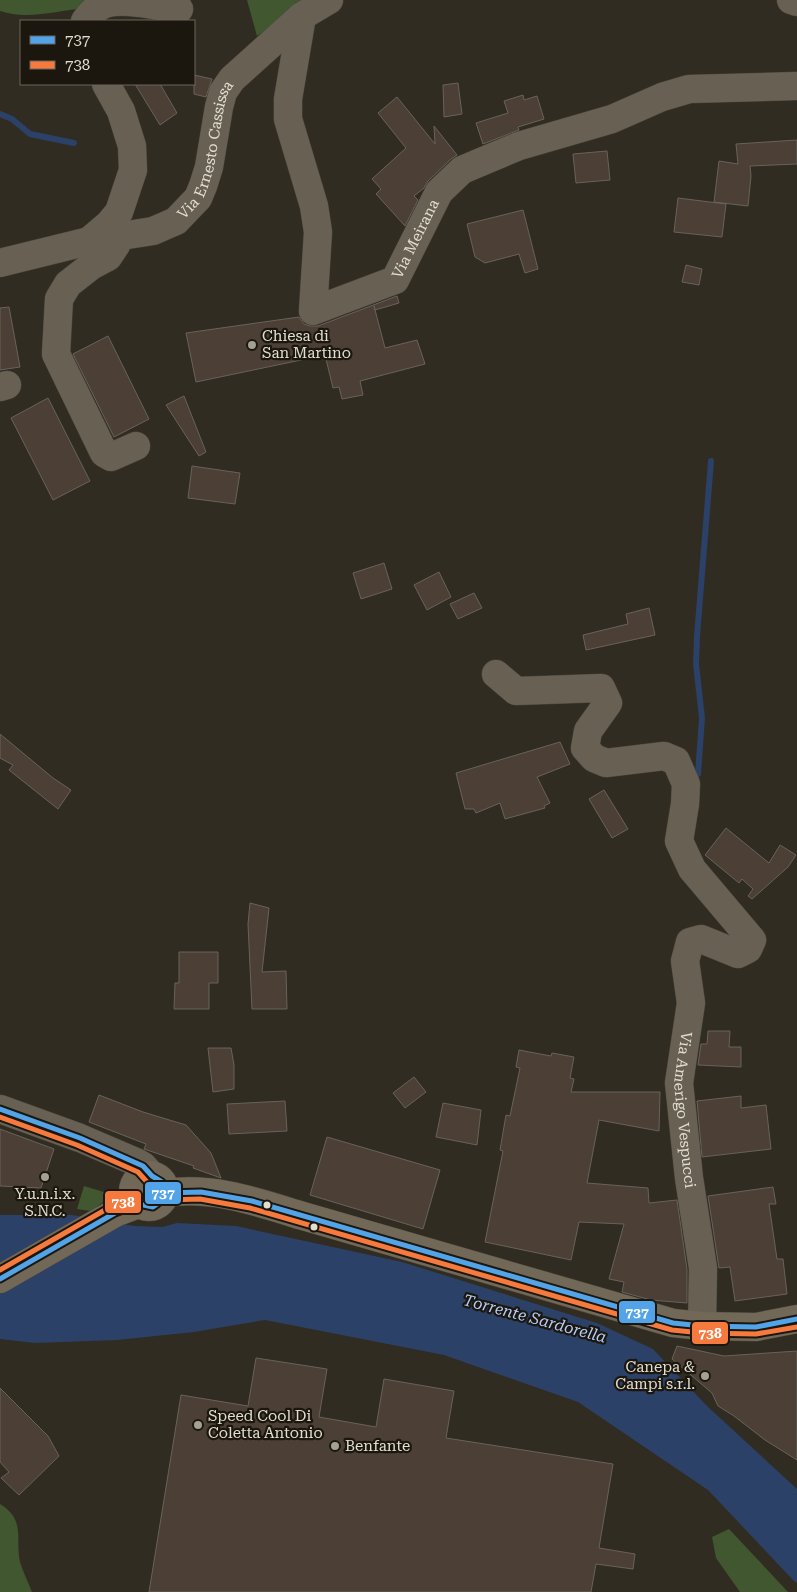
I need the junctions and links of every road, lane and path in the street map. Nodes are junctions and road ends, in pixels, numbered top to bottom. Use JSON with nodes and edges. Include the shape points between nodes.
{"nodes":[{"id":1,"x":330,"y":0,"type":"edge"},
{"id":2,"x":792,"y":0,"type":"edge"},
{"id":3,"x":797,"y":2,"type":"edge"},
{"id":4,"x":179,"y":8,"type":"dead end"},
{"id":5,"x":302,"y":16,"type":"junction"},
{"id":6,"x":86,"y":20,"type":"edge"},
{"id":7,"x":107,"y":85,"type":"edge"},
{"id":8,"x":797,"y":86,"type":"edge"},
{"id":9,"x":119,"y":237,"type":"junction"},
{"id":10,"x":89,"y":241,"type":"junction"},
{"id":11,"x":0,"y":263,"type":"edge"},
{"id":12,"x":136,"y":446,"type":"dead end"},
{"id":13,"x":496,"y":674,"type":"dead end"},
{"id":14,"x":0,"y":1110,"type":"edge"},
{"id":15,"x":159,"y":1184,"type":"junction"},
{"id":16,"x":0,"y":1279,"type":"edge"},
{"id":17,"x":797,"y":1319,"type":"edge"},
{"id":18,"x":702,"y":1326,"type":"junction"}],
"edges":[{"from":1,"to":5,"type":"street","name":"Via Ernesto Cassissa"},
{"from":2,"to":3,"type":"street"},
{"from":4,"to":6,"type":"street","via":[[110,1],[91,11]]},
{"from":5,"to":8,"type":"street","name":"Via Meirana","via":[[288,99],[288,119],[314,206],[318,232],[313,311],[395,280],[439,192],[462,170],[519,146],[612,120],[688,89]]},
{"from":5,"to":9,"type":"street","name":"Via Ernesto Cassissa","via":[[232,79],[223,92],[209,167],[200,192],[189,208],[176,221],[153,231]]},
{"from":7,"to":10,"type":"street","via":[[121,111],[132,146],[133,170],[119,212]]},
{"from":9,"to":10,"type":"street","name":"Via Ernesto Cassissa"},
{"from":9,"to":12,"type":"street","via":[[108,257],[68,284],[59,299],[56,354],[104,453],[111,457]]},
{"from":10,"to":11,"type":"street","name":"Via Ernesto Cassissa"},
{"from":13,"to":18,"type":"street","name":"Via Amerigo Vespucci","via":[[516,690],[601,688],[608,703],[588,731],[585,748],[594,758],[606,763],[664,756],[676,761],[686,784],[680,840],[692,869],[752,940],[748,949],[738,954],[701,939],[690,942],[685,961],[691,1003],[679,1083],[703,1268]]},
{"from":14,"to":15,"type":"street","via":[[136,1162]]},
{"from":15,"to":16,"type":"main road","via":[[142,1177],[134,1185],[134,1195],[127,1209]]},
{"from":15,"to":18,"type":"main road","via":[[258,1202],[673,1323]]},
{"from":17,"to":18,"type":"main road","via":[[756,1327]]}]}
